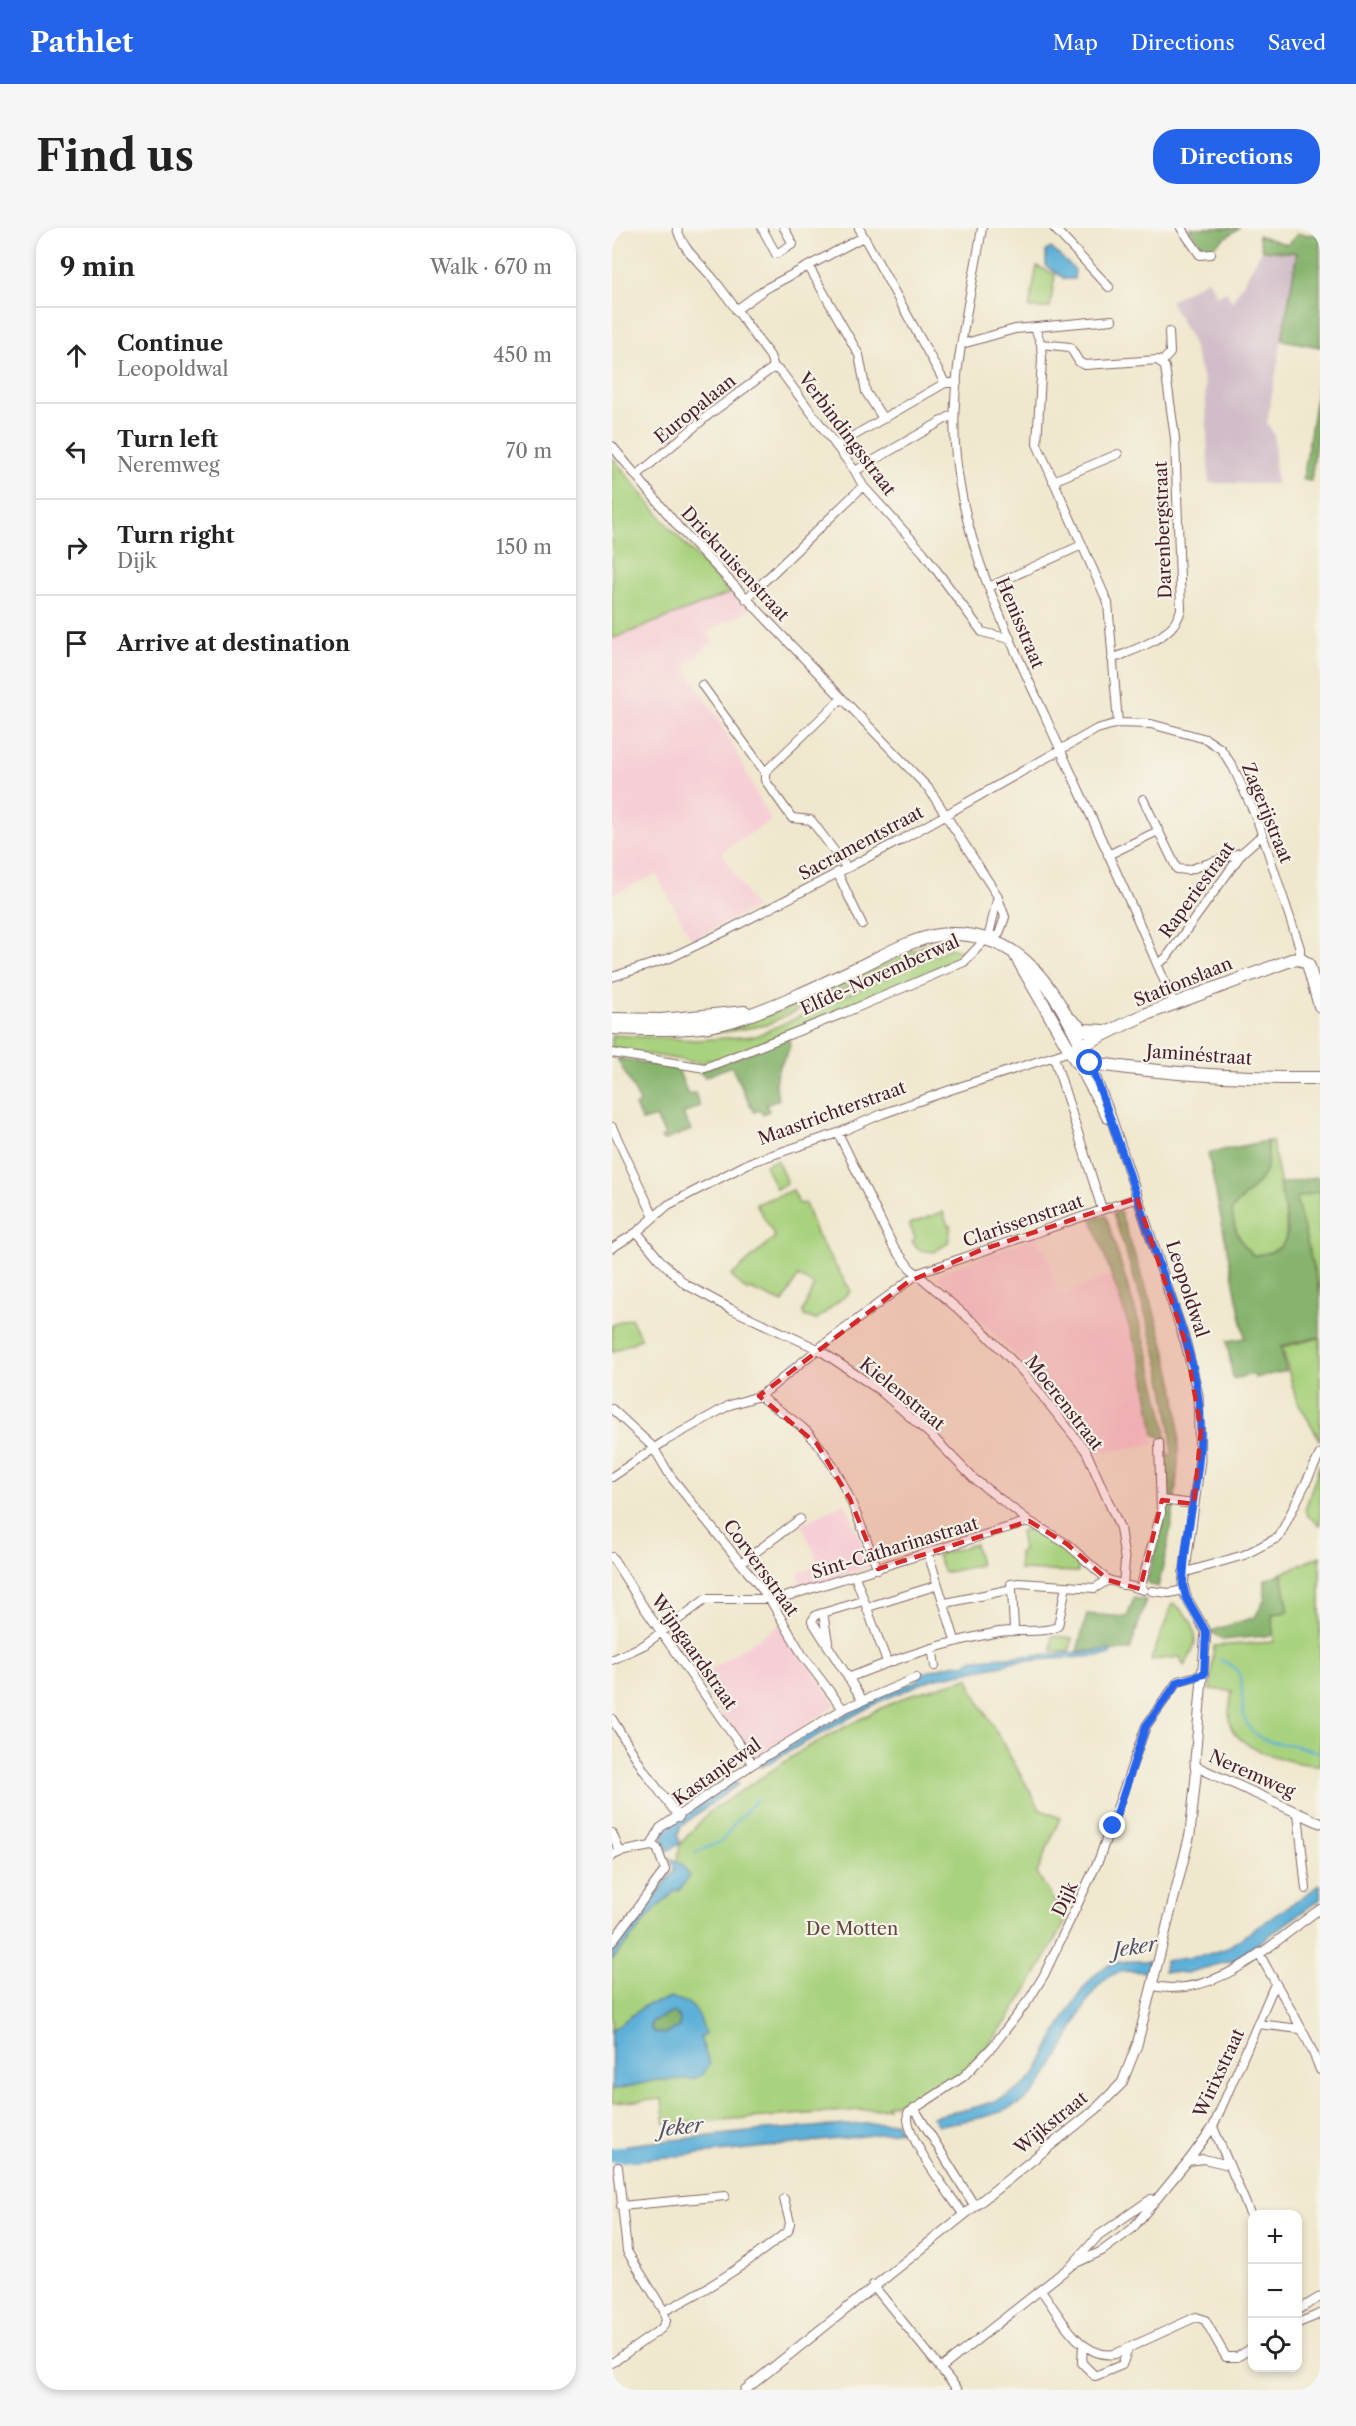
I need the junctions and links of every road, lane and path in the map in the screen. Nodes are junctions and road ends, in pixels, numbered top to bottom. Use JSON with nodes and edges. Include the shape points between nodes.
{"nodes":[{"id":1,"x":677,"y":228,"type":"edge"},
{"id":2,"x":762,"y":228,"type":"edge"},
{"id":3,"x":784,"y":228,"type":"edge"},
{"id":4,"x":859,"y":228,"type":"edge"},
{"id":5,"x":982,"y":228,"type":"edge"},
{"id":6,"x":1054,"y":228,"type":"edge"},
{"id":7,"x":1181,"y":228,"type":"edge"},
{"id":8,"x":863,"y":237,"type":"junction"},
{"id":9,"x":1211,"y":254,"type":"dead end"},
{"id":10,"x":809,"y":267,"type":"junction"},
{"id":11,"x":1109,"y":287,"type":"dead end"},
{"id":12,"x":736,"y":310,"type":"junction"},
{"id":13,"x":1112,"y":320,"type":"dead end"},
{"id":14,"x":1035,"y":328,"type":"junction"},
{"id":15,"x":1169,"y":332,"type":"dead end"},
{"id":16,"x":1041,"y":344,"type":"junction"},
{"id":17,"x":962,"y":345,"type":"junction"},
{"id":18,"x":1162,"y":362,"type":"junction"},
{"id":19,"x":774,"y":367,"type":"junction"},
{"id":20,"x":945,"y":383,"type":"junction"},
{"id":21,"x":957,"y":383,"type":"junction"},
{"id":22,"x":954,"y":414,"type":"junction"},
{"id":23,"x":882,"y":417,"type":"junction"},
{"id":24,"x":612,"y":446,"type":"edge"},
{"id":25,"x":836,"y":446,"type":"junction"},
{"id":26,"x":1118,"y":454,"type":"dead end"},
{"id":27,"x":855,"y":471,"type":"junction"},
{"id":28,"x":636,"y":476,"type":"junction"},
{"id":29,"x":1053,"y":481,"type":"junction"},
{"id":30,"x":863,"y":486,"type":"junction"},
{"id":31,"x":1082,"y":545,"type":"junction"},
{"id":32,"x":989,"y":587,"type":"junction"},
{"id":33,"x":746,"y":599,"type":"junction"},
{"id":34,"x":1010,"y":639,"type":"junction"},
{"id":35,"x":1113,"y":659,"type":"junction"},
{"id":36,"x":702,"y":685,"type":"dead end"},
{"id":37,"x":841,"y":699,"type":"junction"},
{"id":38,"x":1118,"y":723,"type":"junction"},
{"id":39,"x":1059,"y":748,"type":"junction"},
{"id":40,"x":765,"y":772,"type":"junction"},
{"id":41,"x":1143,"y":799,"type":"dead end"},
{"id":42,"x":945,"y":815,"type":"junction"},
{"id":43,"x":1158,"y":831,"type":"junction"},
{"id":44,"x":1262,"y":835,"type":"junction"},
{"id":45,"x":1243,"y":852,"type":"junction"},
{"id":46,"x":1108,"y":855,"type":"junction"},
{"id":47,"x":847,"y":868,"type":"junction"},
{"id":48,"x":837,"y":872,"type":"junction"},
{"id":49,"x":997,"y":895,"type":"junction"},
{"id":50,"x":862,"y":924,"type":"dead end"},
{"id":51,"x":988,"y":939,"type":"junction"},
{"id":52,"x":1014,"y":953,"type":"junction"},
{"id":53,"x":1300,"y":959,"type":"junction"},
{"id":54,"x":1157,"y":964,"type":"junction"},
{"id":55,"x":612,"y":977,"type":"edge"},
{"id":56,"x":1174,"y":1004,"type":"junction"},
{"id":57,"x":1320,"y":1006,"type":"edge"},
{"id":58,"x":1063,"y":1010,"type":"junction"},
{"id":59,"x":755,"y":1011,"type":"junction"},
{"id":60,"x":612,"y":1019,"type":"edge"},
{"id":61,"x":612,"y":1028,"type":"edge"},
{"id":62,"x":1109,"y":1030,"type":"junction"},
{"id":63,"x":612,"y":1053,"type":"edge"},
{"id":64,"x":1076,"y":1053,"type":"junction"},
{"id":65,"x":1054,"y":1058,"type":"junction"},
{"id":66,"x":1090,"y":1063,"type":"junction"},
{"id":67,"x":1110,"y":1066,"type":"junction"},
{"id":68,"x":1320,"y":1078,"type":"edge"},
{"id":69,"x":1099,"y":1085,"type":"junction"},
{"id":70,"x":612,"y":1127,"type":"edge"},
{"id":71,"x":1113,"y":1127,"type":"junction"},
{"id":72,"x":838,"y":1133,"type":"junction"},
{"id":73,"x":1137,"y":1198,"type":"junction"},
{"id":74,"x":1102,"y":1209,"type":"junction"},
{"id":75,"x":654,"y":1217,"type":"junction"},
{"id":76,"x":637,"y":1232,"type":"junction"},
{"id":77,"x":612,"y":1248,"type":"edge"},
{"id":78,"x":919,"y":1273,"type":"junction"},
{"id":79,"x":818,"y":1349,"type":"junction"},
{"id":80,"x":759,"y":1396,"type":"junction"},
{"id":81,"x":612,"y":1409,"type":"edge"},
{"id":82,"x":1159,"y":1443,"type":"dead end"},
{"id":83,"x":653,"y":1448,"type":"junction"},
{"id":84,"x":1320,"y":1454,"type":"edge"},
{"id":85,"x":612,"y":1477,"type":"edge"},
{"id":86,"x":1162,"y":1500,"type":"junction"},
{"id":87,"x":1194,"y":1504,"type":"junction"},
{"id":88,"x":800,"y":1519,"type":"dead end"},
{"id":89,"x":1029,"y":1521,"type":"junction"},
{"id":90,"x":928,"y":1553,"type":"junction"},
{"id":91,"x":612,"y":1557,"type":"edge"},
{"id":92,"x":741,"y":1563,"type":"junction"},
{"id":93,"x":878,"y":1569,"type":"junction"},
{"id":94,"x":1183,"y":1573,"type":"junction"},
{"id":95,"x":855,"y":1576,"type":"junction"},
{"id":96,"x":1108,"y":1580,"type":"junction"},
{"id":97,"x":938,"y":1585,"type":"junction"},
{"id":98,"x":1123,"y":1585,"type":"junction"},
{"id":99,"x":1066,"y":1586,"type":"junction"},
{"id":100,"x":1012,"y":1589,"type":"junction"},
{"id":101,"x":1146,"y":1590,"type":"junction"},
{"id":102,"x":1184,"y":1590,"type":"junction"},
{"id":103,"x":768,"y":1598,"type":"junction"},
{"id":104,"x":946,"y":1603,"type":"junction"},
{"id":105,"x":866,"y":1604,"type":"junction"},
{"id":106,"x":824,"y":1613,"type":"junction"},
{"id":107,"x":1014,"y":1629,"type":"junction"},
{"id":108,"x":662,"y":1633,"type":"junction"},
{"id":109,"x":955,"y":1640,"type":"junction"},
{"id":110,"x":828,"y":1644,"type":"junction"},
{"id":111,"x":932,"y":1648,"type":"junction"},
{"id":112,"x":612,"y":1660,"type":"edge"},
{"id":113,"x":887,"y":1662,"type":"junction"},
{"id":114,"x":935,"y":1666,"type":"dead end"},
{"id":115,"x":1204,"y":1674,"type":"junction"},
{"id":116,"x":848,"y":1678,"type":"junction"},
{"id":117,"x":916,"y":1678,"type":"dead end"},
{"id":118,"x":860,"y":1696,"type":"dead end"},
{"id":119,"x":843,"y":1709,"type":"junction"},
{"id":120,"x":612,"y":1719,"type":"edge"},
{"id":121,"x":753,"y":1764,"type":"junction"},
{"id":122,"x":1195,"y":1766,"type":"junction"},
{"id":123,"x":1298,"y":1813,"type":"junction"},
{"id":124,"x":679,"y":1817,"type":"junction"},
{"id":125,"x":1320,"y":1823,"type":"edge"},
{"id":126,"x":612,"y":1833,"type":"edge"},
{"id":127,"x":651,"y":1846,"type":"junction"},
{"id":128,"x":616,"y":1854,"type":"edge"},
{"id":129,"x":1306,"y":1888,"type":"dead end"},
{"id":130,"x":1320,"y":1910,"type":"edge"},
{"id":131,"x":612,"y":1942,"type":"edge"},
{"id":132,"x":1259,"y":1953,"type":"junction"},
{"id":133,"x":1153,"y":1986,"type":"junction"},
{"id":134,"x":1274,"y":1986,"type":"junction"},
{"id":135,"x":1258,"y":2024,"type":"junction"},
{"id":136,"x":1300,"y":2028,"type":"junction"},
{"id":137,"x":1320,"y":2070,"type":"edge"},
{"id":138,"x":911,"y":2110,"type":"junction"},
{"id":139,"x":1213,"y":2127,"type":"junction"},
{"id":140,"x":1188,"y":2161,"type":"junction"},
{"id":141,"x":1229,"y":2165,"type":"junction"},
{"id":142,"x":618,"y":2167,"type":"dead end"},
{"id":143,"x":1158,"y":2195,"type":"junction"},
{"id":144,"x":725,"y":2196,"type":"dead end"},
{"id":145,"x":784,"y":2199,"type":"dead end"},
{"id":146,"x":974,"y":2205,"type":"junction"},
{"id":147,"x":621,"y":2206,"type":"junction"},
{"id":148,"x":1249,"y":2210,"type":"edge"},
{"id":149,"x":963,"y":2214,"type":"junction"},
{"id":150,"x":1072,"y":2265,"type":"junction"},
{"id":151,"x":873,"y":2285,"type":"junction"},
{"id":152,"x":1041,"y":2290,"type":"junction"},
{"id":153,"x":1320,"y":2297,"type":"edge"},
{"id":154,"x":1302,"y":2308,"type":"edge"},
{"id":155,"x":664,"y":2311,"type":"junction"},
{"id":156,"x":1320,"y":2314,"type":"edge"},
{"id":157,"x":1302,"y":2320,"type":"edge"},
{"id":158,"x":1083,"y":2345,"type":"junction"},
{"id":159,"x":1128,"y":2349,"type":"junction"},
{"id":160,"x":1248,"y":2350,"type":"edge"},
{"id":161,"x":612,"y":2363,"type":"edge"},
{"id":162,"x":940,"y":2369,"type":"junction"},
{"id":163,"x":745,"y":2390,"type":"edge"},
{"id":164,"x":958,"y":2390,"type":"edge"}],
"edges":[{"from":1,"to":12,"type":"street","name":"Verbindingsstraat","via":[[698,263]]},
{"from":2,"to":3,"type":"street","via":[[776,254],[793,244]]},
{"from":4,"to":8,"type":"street"},
{"from":5,"to":17,"type":"street","name":"Henisstraat"},
{"from":6,"to":11,"type":"street"},
{"from":7,"to":9,"type":"street","via":[[1200,255]]},
{"from":8,"to":10,"type":"street"},
{"from":8,"to":20,"type":"street"},
{"from":10,"to":12,"type":"street","via":[[765,289]]},
{"from":10,"to":23,"type":"street","via":[[859,355],[866,392]]},
{"from":12,"to":19,"type":"street","name":"Verbindingsstraat"},
{"from":13,"to":14,"type":"street"},
{"from":14,"to":16,"type":"street"},
{"from":14,"to":17,"type":"street","via":[[1015,329]]},
{"from":15,"to":18,"type":"street","name":"Darenbergstraat","via":[[1170,353]]},
{"from":16,"to":18,"type":"street","via":[[1070,346],[1078,362],[1084,365]]},
{"from":16,"to":29,"type":"street","via":[[1036,436]]},
{"from":17,"to":21,"type":"street","name":"Henisstraat"},
{"from":18,"to":35,"type":"street","name":"Darenbergstraat","via":[[1175,438],[1181,609],[1179,620],[1167,632]]},
{"from":19,"to":25,"type":"street","name":"Verbindingsstraat"},
{"from":19,"to":28,"type":"street","name":"Europalaan"},
{"from":20,"to":21,"type":"street"},
{"from":20,"to":23,"type":"street"},
{"from":21,"to":22,"type":"street","name":"Henisstraat"},
{"from":22,"to":27,"type":"street"},
{"from":22,"to":32,"type":"street","name":"Henisstraat","via":[[962,495]]},
{"from":23,"to":25,"type":"street"},
{"from":24,"to":28,"type":"street","name":"Driekruisenstraat"},
{"from":25,"to":27,"type":"street","name":"Verbindingsstraat"},
{"from":26,"to":29,"type":"street"},
{"from":27,"to":30,"type":"street","name":"Verbindingsstraat"},
{"from":28,"to":33,"type":"street","name":"Driekruisenstraat"},
{"from":29,"to":31,"type":"street"},
{"from":30,"to":33,"type":"street"},
{"from":30,"to":34,"type":"street","name":"Verbindingsstraat","via":[[923,552],[982,632]]},
{"from":31,"to":32,"type":"street"},
{"from":31,"to":35,"type":"street","via":[[1110,611]]},
{"from":32,"to":34,"type":"street","name":"Henisstraat"},
{"from":33,"to":37,"type":"street","name":"Driekruisenstraat"},
{"from":34,"to":39,"type":"street","name":"Henisstraat"},
{"from":35,"to":38,"type":"street"},
{"from":36,"to":40,"type":"street"},
{"from":37,"to":40,"type":"street"},
{"from":37,"to":42,"type":"street","name":"Driekruisenstraat","via":[[929,789]]},
{"from":38,"to":39,"type":"street","name":"Sacramentstraat"},
{"from":38,"to":44,"type":"street","name":"Zagerijstraat","via":[[1151,724],[1215,745],[1233,767]]},
{"from":39,"to":42,"type":"street","name":"Sacramentstraat"},
{"from":39,"to":46,"type":"street","name":"Henisstraat"},
{"from":40,"to":47,"type":"street","via":[[765,780],[792,818],[811,820]]},
{"from":41,"to":43,"type":"street"},
{"from":42,"to":47,"type":"street","name":"Sacramentstraat"},
{"from":42,"to":49,"type":"street","name":"Driekruisenstraat"},
{"from":43,"to":45,"type":"street","via":[[1177,869],[1188,870]]},
{"from":43,"to":46,"type":"street"},
{"from":44,"to":45,"type":"street","name":"Raperiestraat"},
{"from":44,"to":53,"type":"street","name":"Zagerijstraat","via":[[1300,948]]},
{"from":45,"to":54,"type":"street","name":"Raperiestraat","via":[[1166,958]]},
{"from":46,"to":54,"type":"street","name":"Henisstraat"},
{"from":47,"to":48,"type":"street","name":"Sacramentstraat"},
{"from":48,"to":50,"type":"street"},
{"from":48,"to":55,"type":"street","name":"Sacramentstraat","via":[[683,953]]},
{"from":49,"to":51,"type":"street"},
{"from":49,"to":51,"type":"street","name":"Driekruisenstraat","via":[[1005,917],[1003,927]]},
{"from":51,"to":52,"type":"main road"},
{"from":51,"to":59,"type":"main road","name":"Elfde-Novemberwal","via":[[953,934],[914,942]]},
{"from":51,"to":63,"type":"street","name":"Elfde-Novemberwal","via":[[964,962],[705,1068]]},
{"from":52,"to":58,"type":"main road","via":[[1032,968]]},
{"from":52,"to":64,"type":"main road"},
{"from":53,"to":56,"type":"main road","name":"Stationslaan"},
{"from":53,"to":57,"type":"main road","via":[[1308,964]]},
{"from":54,"to":56,"type":"street","name":"Henisstraat"},
{"from":56,"to":62,"type":"main road","name":"Stationslaan"},
{"from":58,"to":62,"type":"main road","via":[[1083,1030]]},
{"from":58,"to":64,"type":"main road"},
{"from":59,"to":60,"type":"main road","name":"Elfde-Novemberwal","via":[[661,1020]]},
{"from":59,"to":61,"type":"main road","name":"Elfde-Novemberwal","via":[[700,1026]]},
{"from":62,"to":64,"type":"main road","name":"Stationslaan"},
{"from":64,"to":65,"type":"street","name":"Maastrichterstraat"},
{"from":64,"to":66,"type":"main road","name":"Leopoldwal"},
{"from":64,"to":71,"type":"street","name":"Leopoldwal"},
{"from":65,"to":72,"type":"street","name":"Maastrichterstraat","via":[[899,1107]]},
{"from":65,"to":74,"type":"street"},
{"from":66,"to":67,"type":"main road","name":"Jaminéstraat"},
{"from":66,"to":69,"type":"street","name":"Leopoldwal"},
{"from":67,"to":68,"type":"main road","name":"Jaminéstraat","via":[[1273,1079]]},
{"from":67,"to":69,"type":"street","via":[[1103,1071]]},
{"from":69,"to":71,"type":"street","name":"Leopoldwal"},
{"from":70,"to":75,"type":"street"},
{"from":71,"to":73,"type":"street","name":"Leopoldwal"},
{"from":72,"to":75,"type":"street","name":"Maastrichterstraat","via":[[751,1162],[677,1200]]},
{"from":72,"to":78,"type":"street","name":"Moerenstraat","via":[[893,1246],[910,1268]]},
{"from":73,"to":74,"type":"street","name":"Clarissenstraat"},
{"from":73,"to":87,"type":"street","name":"Leopoldwal","via":[[1186,1344],[1196,1386],[1201,1430]]},
{"from":74,"to":78,"type":"street","name":"Clarissenstraat"},
{"from":75,"to":76,"type":"street","name":"Maastrichterstraat"},
{"from":76,"to":77,"type":"street","name":"Maastrichterstraat"},
{"from":76,"to":79,"type":"street","name":"Kielenstraat","via":[[674,1274],[702,1295]]},
{"from":78,"to":79,"type":"street","name":"Clarissenstraat"},
{"from":78,"to":98,"type":"street","name":"Moerenstraat","via":[[1024,1373],[1086,1451],[1120,1528],[1125,1561]]},
{"from":79,"to":80,"type":"street","name":"Clarissenstraat"},
{"from":79,"to":89,"type":"street","name":"Kielenstraat","via":[[879,1390],[974,1479]]},
{"from":80,"to":83,"type":"street","via":[[730,1405]]},
{"from":80,"to":93,"type":"street","via":[[804,1429],[816,1444],[850,1499]]},
{"from":81,"to":83,"type":"street","name":"Corversstraat"},
{"from":82,"to":86,"type":"street"},
{"from":83,"to":85,"type":"street"},
{"from":83,"to":92,"type":"street","name":"Corversstraat","via":[[671,1477]]},
{"from":84,"to":94,"type":"street","via":[[1279,1537],[1244,1555]]},
{"from":86,"to":87,"type":"street"},
{"from":86,"to":101,"type":"street"},
{"from":87,"to":94,"type":"street","name":"Leopoldwal"},
{"from":88,"to":92,"type":"street"},
{"from":89,"to":90,"type":"street","name":"Sint-Catharinastraat"},
{"from":89,"to":96,"type":"street","name":"Kielenstraat","via":[[1067,1544]]},
{"from":90,"to":93,"type":"street","name":"Sint-Catharinastraat"},
{"from":90,"to":97,"type":"street"},
{"from":91,"to":108,"type":"street","name":"Wijngaardstraat"},
{"from":92,"to":103,"type":"street","name":"Corversstraat"},
{"from":93,"to":95,"type":"street","name":"Sint-Catharinastraat"},
{"from":94,"to":102,"type":"street","name":"Leopoldwal"},
{"from":95,"to":103,"type":"street","name":"Sint-Catharinastraat","via":[[778,1599]]},
{"from":95,"to":105,"type":"street"},
{"from":96,"to":98,"type":"street","name":"Kielenstraat"},
{"from":96,"to":99,"type":"street","via":[[1095,1588]]},
{"from":97,"to":104,"type":"street"},
{"from":97,"to":105,"type":"street"},
{"from":98,"to":101,"type":"street","name":"Kielenstraat"},
{"from":99,"to":100,"type":"street","via":[[1019,1583],[1011,1584]]},
{"from":99,"to":107,"type":"street","via":[[1058,1626],[1052,1630]]},
{"from":100,"to":104,"type":"street"},
{"from":100,"to":107,"type":"street"},
{"from":101,"to":102,"type":"street","name":"Kielenstraat"},
{"from":102,"to":115,"type":"street","name":"Neremweg","via":[[1206,1632]]},
{"from":103,"to":108,"type":"street","name":"Sint-Catharinastraat","via":[[706,1599]]},
{"from":103,"to":119,"type":"street","name":"Corversstraat","via":[[803,1656]]},
{"from":104,"to":109,"type":"street"},
{"from":105,"to":106,"type":"street"},
{"from":105,"to":113,"type":"street"},
{"from":106,"to":110,"type":"street"},
{"from":106,"to":110,"type":"street","via":[[812,1621]]},
{"from":107,"to":109,"type":"street"},
{"from":108,"to":112,"type":"street","name":"Sint-Catharinastraat"},
{"from":108,"to":121,"type":"street","name":"Wijngaardstraat"},
{"from":109,"to":111,"type":"street"},
{"from":110,"to":116,"type":"street"},
{"from":111,"to":113,"type":"street"},
{"from":111,"to":114,"type":"street"},
{"from":113,"to":116,"type":"street"},
{"from":115,"to":122,"type":"street","name":"Neremweg"},
{"from":115,"to":138,"type":"street","name":"Dijk","via":[[1178,1682],[1146,1726],[1100,1859],[1044,1975],[1017,2016],[969,2072],[938,2096]]},
{"from":116,"to":118,"type":"street"},
{"from":117,"to":119,"type":"street","name":"Kastanjewal"},
{"from":119,"to":121,"type":"street","name":"Kastanjewal"},
{"from":120,"to":124,"type":"street"},
{"from":121,"to":124,"type":"street","name":"Kastanjewal"},
{"from":122,"to":123,"type":"street","name":"Neremweg"},
{"from":122,"to":133,"type":"street","name":"Wijkstraat","via":[[1190,1834]]},
{"from":123,"to":125,"type":"street","name":"Neremweg"},
{"from":123,"to":129,"type":"street","name":"Neremweg"},
{"from":124,"to":127,"type":"street","name":"Kastanjewal","via":[[660,1828]]},
{"from":126,"to":128,"type":"street"},
{"from":127,"to":128,"type":"street"},
{"from":127,"to":131,"type":"street","via":[[657,1848],[665,1870]]},
{"from":130,"to":132,"type":"street"},
{"from":132,"to":133,"type":"street","via":[[1218,1980],[1177,1989]]},
{"from":132,"to":134,"type":"street"},
{"from":133,"to":146,"type":"street","name":"Wijkstraat","via":[[1134,2056],[1122,2083],[1095,2110]]},
{"from":134,"to":135,"type":"street","name":"Wirixstraat"},
{"from":134,"to":136,"type":"street","via":[[1282,1993]]},
{"from":135,"to":136,"type":"street"},
{"from":135,"to":139,"type":"street","name":"Wirixstraat"},
{"from":136,"to":137,"type":"street"},
{"from":138,"to":146,"type":"street"},
{"from":138,"to":149,"type":"street","via":[[907,2119],[912,2135]]},
{"from":139,"to":140,"type":"street","name":"Wirixstraat"},
{"from":139,"to":141,"type":"street"},
{"from":140,"to":141,"type":"street","via":[[1204,2159]]},
{"from":140,"to":143,"type":"street","name":"Wirixstraat"},
{"from":141,"to":148,"type":"street"},
{"from":142,"to":147,"type":"street"},
{"from":143,"to":150,"type":"street","name":"Wirixstraat","via":[[1099,2235]]},
{"from":143,"to":150,"type":"street","name":"Wirixstraat","via":[[1132,2229],[1102,2251]]},
{"from":144,"to":147,"type":"street"},
{"from":145,"to":155,"type":"street","via":[[788,2231],[708,2289]]},
{"from":146,"to":149,"type":"street","name":"Wijkstraat"},
{"from":147,"to":155,"type":"street","via":[[627,2251]]},
{"from":149,"to":151,"type":"street","name":"Wijkstraat"},
{"from":150,"to":152,"type":"street","name":"Wirixstraat"},
{"from":151,"to":162,"type":"street"},
{"from":151,"to":163,"type":"street","name":"Wijkstraat"},
{"from":152,"to":158,"type":"street"},
{"from":152,"to":162,"type":"street","name":"Wirixstraat"},
{"from":153,"to":154,"type":"street"},
{"from":155,"to":161,"type":"street","via":[[666,2321],[662,2328]]},
{"from":156,"to":157,"type":"street"},
{"from":158,"to":159,"type":"street","via":[[1101,2355]]},
{"from":158,"to":159,"type":"street","via":[[1082,2363],[1095,2376],[1122,2365]]},
{"from":159,"to":160,"type":"street","via":[[1196,2317],[1207,2323],[1226,2357],[1237,2357]]},
{"from":162,"to":164,"type":"street"}]}
